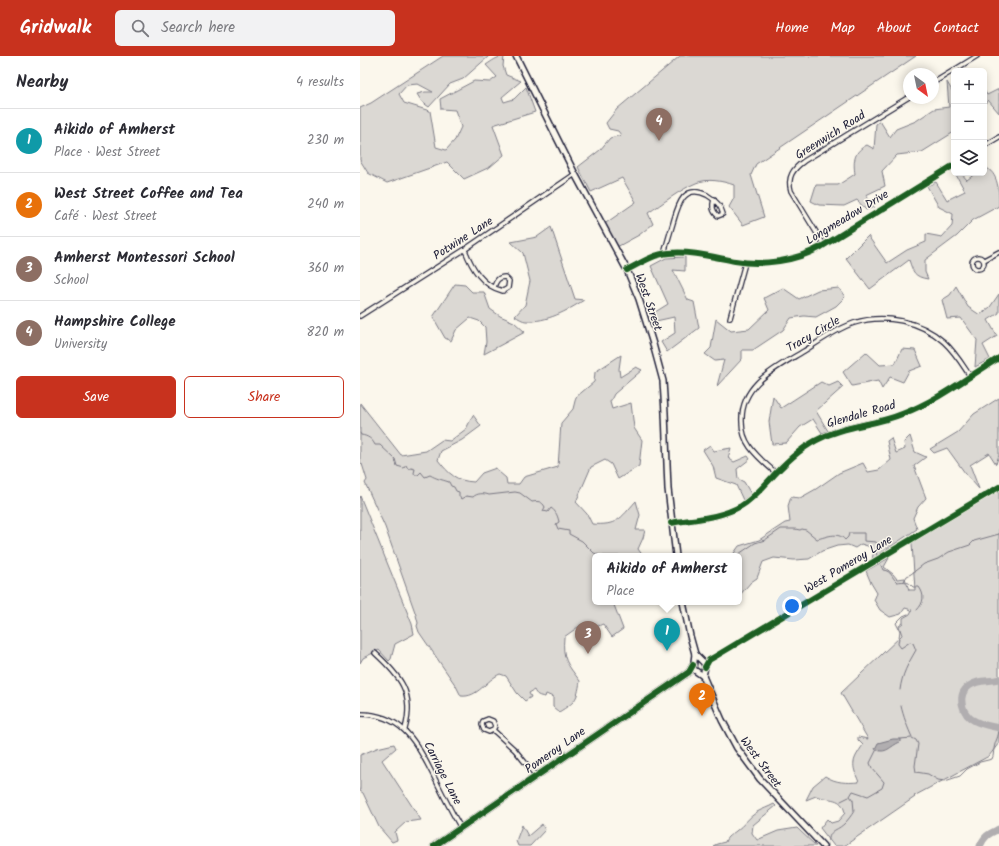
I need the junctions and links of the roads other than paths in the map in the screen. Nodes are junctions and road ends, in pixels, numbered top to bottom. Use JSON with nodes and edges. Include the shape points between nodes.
{"nodes":[{"id":1,"x":516,"y":56,"type":"edge"},
{"id":2,"x":977,"y":56,"type":"edge"},
{"id":3,"x":939,"y":79,"type":"edge"},
{"id":4,"x":903,"y":101,"type":"edge"},
{"id":5,"x":999,"y":137,"type":"edge"},
{"id":6,"x":987,"y":144,"type":"edge"},
{"id":7,"x":951,"y":166,"type":"edge"},
{"id":8,"x":575,"y":174,"type":"junction"},
{"id":9,"x":714,"y":199,"type":"dead end"},
{"id":10,"x":824,"y":246,"type":"junction"},
{"id":11,"x":465,"y":250,"type":"junction"},
{"id":12,"x":999,"y":252,"type":"edge"},
{"id":13,"x":664,"y":254,"type":"junction"},
{"id":14,"x":984,"y":260,"type":"dead end"},
{"id":15,"x":745,"y":263,"type":"junction"},
{"id":16,"x":627,"y":270,"type":"junction"},
{"id":17,"x":494,"y":287,"type":"junction"},
{"id":18,"x":360,"y":316,"type":"edge"},
{"id":19,"x":730,"y":318,"type":"dead end"},
{"id":20,"x":999,"y":358,"type":"edge"},
{"id":21,"x":970,"y":376,"type":"junction"},
{"id":22,"x":776,"y":473,"type":"junction"},
{"id":23,"x":999,"y":487,"type":"edge"},
{"id":24,"x":671,"y":523,"type":"junction"},
{"id":25,"x":676,"y":553,"type":"edge"},
{"id":26,"x":684,"y":605,"type":"edge"},
{"id":27,"x":375,"y":653,"type":"dead end"},
{"id":28,"x":695,"y":654,"type":"junction"},
{"id":29,"x":709,"y":660,"type":"junction"},
{"id":30,"x":701,"y":661,"type":"junction"},
{"id":31,"x":693,"y":664,"type":"junction"},
{"id":32,"x":704,"y":668,"type":"junction"},
{"id":33,"x":689,"y":672,"type":"junction"},
{"id":34,"x":696,"y":672,"type":"junction"},
{"id":35,"x":703,"y":676,"type":"junction"},
{"id":36,"x":360,"y":714,"type":"edge"},
{"id":37,"x":405,"y":729,"type":"junction"},
{"id":38,"x":493,"y":730,"type":"dead end"},
{"id":39,"x":536,"y":776,"type":"junction"},
{"id":40,"x":461,"y":828,"type":"junction"},
{"id":41,"x":434,"y":846,"type":"edge"},
{"id":42,"x":823,"y":846,"type":"edge"}],
"edges":[{"from":1,"to":8,"type":"main road","name":"West Street"},
{"from":2,"to":3,"type":"street"},
{"from":4,"to":10,"type":"street","name":"Greenwich Road","via":[[804,161],[792,172],[789,182],[792,193]]},
{"from":5,"to":6,"type":"street"},
{"from":7,"to":10,"type":"street","name":"Longmeadow Drive"},
{"from":8,"to":11,"type":"street","name":"Potwine Lane"},
{"from":8,"to":16,"type":"main road","name":"West Street"},
{"from":9,"to":13,"type":"street","via":[[697,192],[683,198]]},
{"from":10,"to":15,"type":"street","name":"Longmeadow Drive","via":[[787,260]]},
{"from":11,"to":17,"type":"street","via":[[477,275]]},
{"from":11,"to":18,"type":"street","name":"Potwine Lane"},
{"from":12,"to":14,"type":"street"},
{"from":13,"to":15,"type":"street","name":"Longmeadow Drive","via":[[688,252]]},
{"from":13,"to":16,"type":"street","name":"Longmeadow Drive"},
{"from":15,"to":19,"type":"street"},
{"from":16,"to":24,"type":"main road","name":"West Street","via":[[653,344],[662,381]]},
{"from":17,"to":17,"type":"street","via":[[506,291],[510,286],[509,281],[505,277],[501,278]]},
{"from":20,"to":21,"type":"street","name":"Glendale Road"},
{"from":21,"to":22,"type":"street","name":"Glendale Road","via":[[926,403],[902,414],[821,438],[800,450]]},
{"from":21,"to":22,"type":"street","name":"Tracy Circle","via":[[944,342],[910,323],[887,319],[867,320],[836,331],[768,372],[755,384],[746,398],[742,417],[745,437],[753,452]]},
{"from":22,"to":24,"type":"street","name":"Glendale Road","via":[[754,496],[734,510],[715,516]]},
{"from":23,"to":29,"type":"street","name":"West Pomeroy Lane"},
{"from":24,"to":25,"type":"main road","name":"West Street"},
{"from":26,"to":28,"type":"main road"},
{"from":27,"to":37,"type":"street","via":[[396,673],[406,690],[409,712]]},
{"from":28,"to":30,"type":"main road"},
{"from":28,"to":31,"type":"main road"},
{"from":29,"to":30,"type":"street","name":"West Pomeroy Lane"},
{"from":29,"to":32,"type":"street","name":"West Pomeroy Lane"},
{"from":30,"to":31,"type":"main road"},
{"from":30,"to":32,"type":"main road"},
{"from":31,"to":33,"type":"street","name":"Pomeroy Lane"},
{"from":31,"to":34,"type":"main road"},
{"from":32,"to":34,"type":"main road","via":[[701,672]]},
{"from":32,"to":35,"type":"main road"},
{"from":33,"to":34,"type":"street"},
{"from":33,"to":39,"type":"street","name":"Pomeroy Lane"},
{"from":34,"to":35,"type":"main road"},
{"from":35,"to":42,"type":"main road","name":"West Street","via":[[722,720],[749,766]]},
{"from":36,"to":37,"type":"street","name":"Carriage Lane","via":[[382,717]]},
{"from":37,"to":40,"type":"street","name":"Carriage Lane","via":[[420,747]]},
{"from":38,"to":39,"type":"street","via":[[515,750]]},
{"from":39,"to":40,"type":"street","name":"Pomeroy Lane"},
{"from":40,"to":41,"type":"street","name":"Pomeroy Lane"}]}
